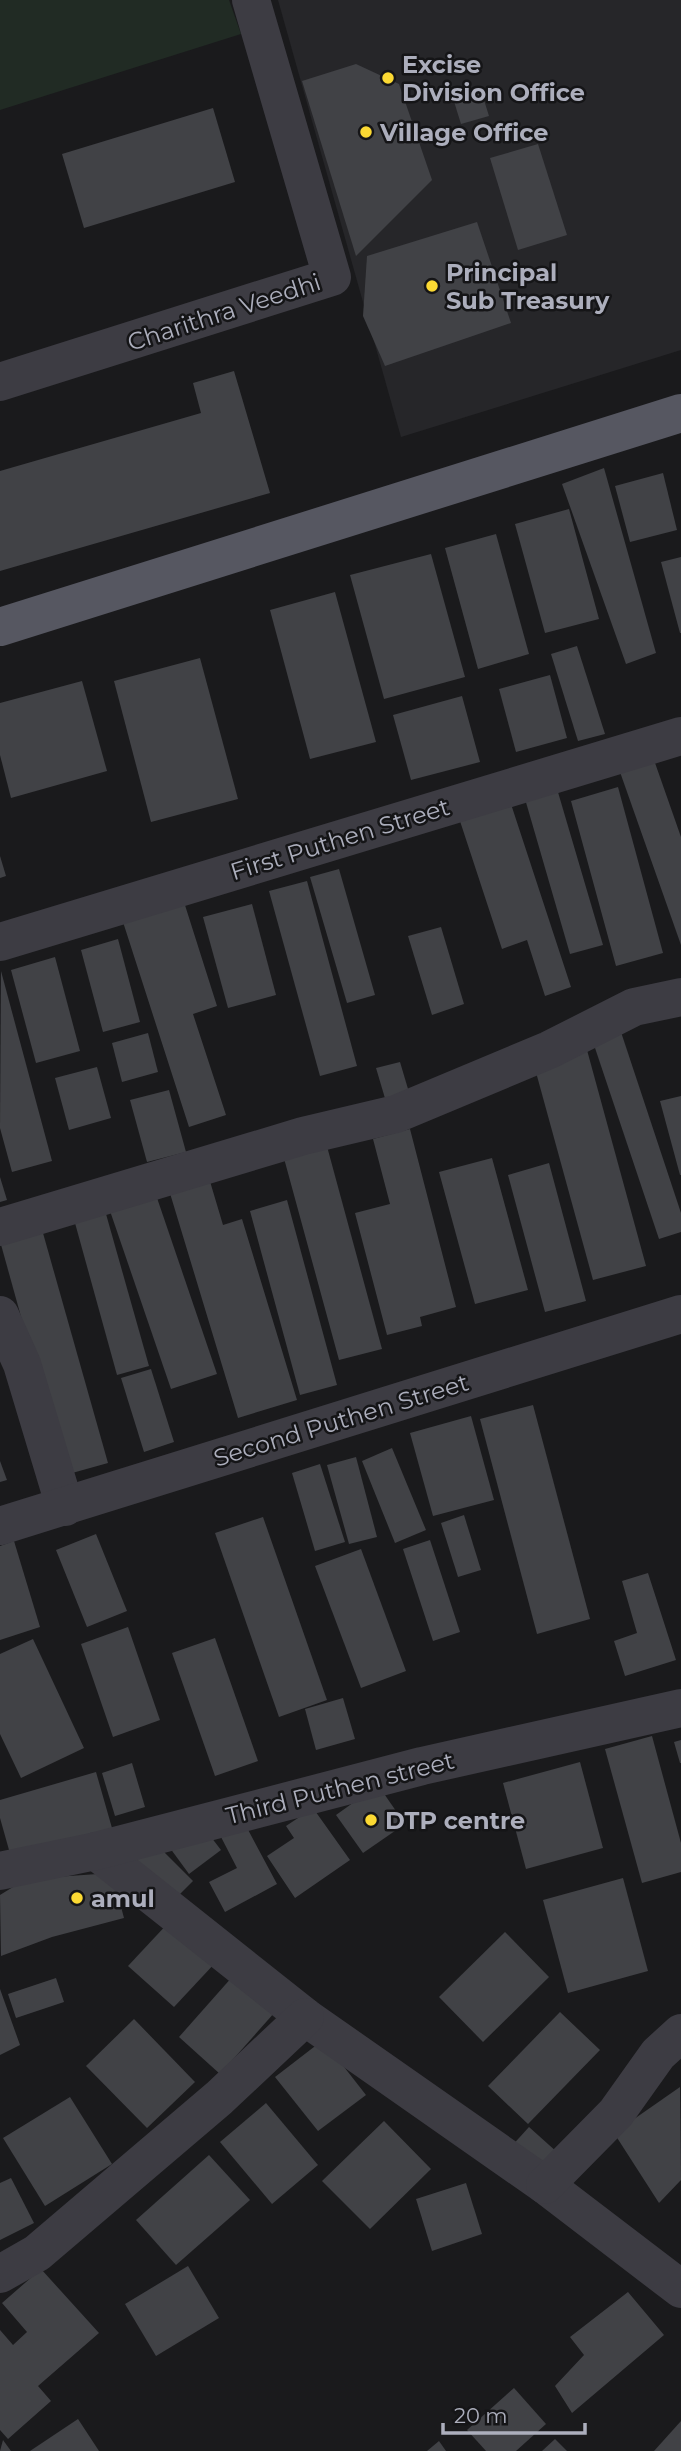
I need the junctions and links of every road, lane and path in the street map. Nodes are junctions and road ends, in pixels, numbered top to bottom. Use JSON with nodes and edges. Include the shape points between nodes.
{"nodes":[{"id":1,"x":251,"y":0,"type":"edge"},
{"id":2,"x":0,"y":382,"type":"edge"},
{"id":3,"x":681,"y":413,"type":"edge"},
{"id":4,"x":0,"y":627,"type":"edge"},
{"id":5,"x":681,"y":736,"type":"edge"},
{"id":6,"x":0,"y":942,"type":"edge"},
{"id":7,"x":681,"y":998,"type":"edge"},
{"id":8,"x":0,"y":1227,"type":"edge"},
{"id":9,"x":681,"y":1314,"type":"edge"},
{"id":10,"x":0,"y":1315,"type":"edge"},
{"id":11,"x":65,"y":1507,"type":"junction"},
{"id":12,"x":0,"y":1526,"type":"edge"},
{"id":13,"x":681,"y":1707,"type":"edge"},
{"id":14,"x":96,"y":1851,"type":"junction"},
{"id":15,"x":0,"y":1871,"type":"edge"},
{"id":16,"x":305,"y":2017,"type":"junction"},
{"id":17,"x":681,"y":2033,"type":"edge"},
{"id":18,"x":545,"y":2185,"type":"junction"},
{"id":19,"x":0,"y":2274,"type":"edge"},
{"id":20,"x":681,"y":2289,"type":"edge"}],
"edges":[{"from":1,"to":2,"type":"street","name":"Charithra Veedhi","via":[[332,277]]},
{"from":3,"to":4,"type":"main road"},
{"from":5,"to":6,"type":"street","name":"First Puthen Street"},
{"from":7,"to":8,"type":"street","via":[[634,1007],[549,1050],[396,1114],[303,1136]]},
{"from":9,"to":11,"type":"street","name":"Second Puthen Street"},
{"from":10,"to":11,"type":"street","via":[[22,1364]]},
{"from":11,"to":12,"type":"street","name":"Second Puthen Street"},
{"from":13,"to":14,"type":"street","name":"Third Puthen street","via":[[422,1766]]},
{"from":14,"to":15,"type":"street","name":"Third Puthen street"},
{"from":14,"to":16,"type":"street"},
{"from":16,"to":18,"type":"street"},
{"from":16,"to":19,"type":"street","via":[[219,2098],[37,2253]]},
{"from":17,"to":18,"type":"street","via":[[658,2054],[616,2113]]},
{"from":18,"to":20,"type":"street"}]}
